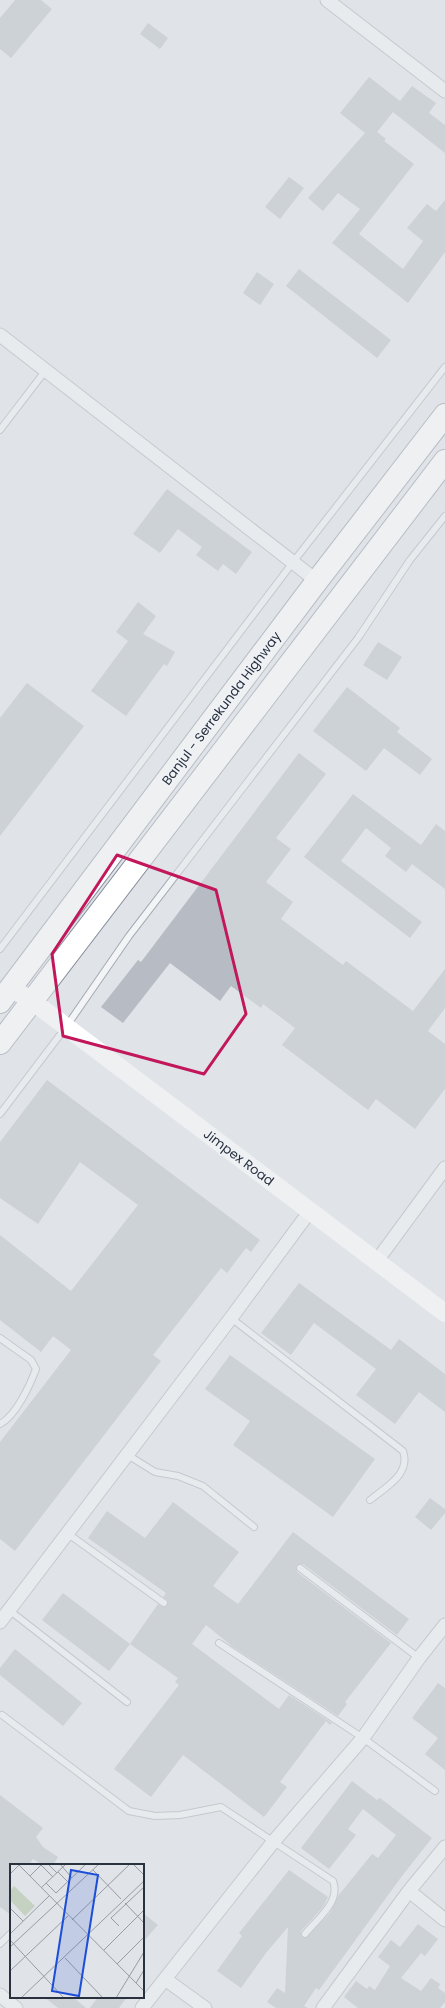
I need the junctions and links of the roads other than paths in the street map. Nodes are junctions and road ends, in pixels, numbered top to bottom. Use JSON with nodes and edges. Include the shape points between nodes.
{"nodes":[{"id":1,"x":327,"y":0,"type":"edge"},
{"id":2,"x":445,"y":91,"type":"edge"},
{"id":3,"x":0,"y":335,"type":"edge"},
{"id":4,"x":445,"y":367,"type":"edge"},
{"id":5,"x":46,"y":370,"type":"junction"},
{"id":6,"x":445,"y":415,"type":"edge"},
{"id":7,"x":0,"y":430,"type":"edge"},
{"id":8,"x":445,"y":461,"type":"edge"},
{"id":9,"x":445,"y":516,"type":"edge"},
{"id":10,"x":294,"y":561,"type":"junction"},
{"id":11,"x":317,"y":581,"type":"junction"},
{"id":12,"x":0,"y":949,"type":"edge"},
{"id":13,"x":4,"y":991,"type":"edge"},
{"id":14,"x":32,"y":1001,"type":"junction"},
{"id":15,"x":66,"y":1027,"type":"junction"},
{"id":16,"x":0,"y":1043,"type":"edge"},
{"id":17,"x":0,"y":1114,"type":"edge"},
{"id":18,"x":445,"y":1168,"type":"edge"},
{"id":19,"x":310,"y":1211,"type":"junction"},
{"id":20,"x":376,"y":1262,"type":"junction"},
{"id":21,"x":445,"y":1314,"type":"edge"},
{"id":22,"x":231,"y":1318,"type":"junction"},
{"id":23,"x":0,"y":1338,"type":"edge"},
{"id":24,"x":0,"y":1424,"type":"edge"},
{"id":25,"x":126,"y":1454,"type":"junction"},
{"id":26,"x":370,"y":1500,"type":"dead end"},
{"id":27,"x":254,"y":1527,"type":"dead end"},
{"id":28,"x":67,"y":1533,"type":"junction"},
{"id":29,"x":300,"y":1568,"type":"dead end"},
{"id":30,"x":164,"y":1603,"type":"dead end"},
{"id":31,"x":9,"y":1610,"type":"junction"},
{"id":32,"x":0,"y":1622,"type":"edge"},
{"id":33,"x":445,"y":1624,"type":"edge"},
{"id":34,"x":219,"y":1643,"type":"dead end"},
{"id":35,"x":419,"y":1658,"type":"junction"},
{"id":36,"x":127,"y":1702,"type":"dead end"},
{"id":37,"x":2,"y":1715,"type":"dead end"},
{"id":38,"x":363,"y":1738,"type":"junction"},
{"id":39,"x":435,"y":1791,"type":"dead end"},
{"id":40,"x":274,"y":1841,"type":"junction"},
{"id":41,"x":445,"y":1847,"type":"edge"},
{"id":42,"x":409,"y":1891,"type":"junction"},
{"id":43,"x":445,"y":1920,"type":"edge"},
{"id":44,"x":10,"y":1934,"type":"edge"},
{"id":45,"x":305,"y":1934,"type":"dead end"},
{"id":46,"x":0,"y":1944,"type":"edge"},
{"id":47,"x":165,"y":1979,"type":"junction"},
{"id":48,"x":0,"y":1995,"type":"edge"},
{"id":49,"x":16,"y":2008,"type":"edge"},
{"id":50,"x":142,"y":2008,"type":"edge"},
{"id":51,"x":205,"y":2008,"type":"edge"},
{"id":52,"x":323,"y":2008,"type":"edge"}],
"edges":[{"from":1,"to":2,"type":"street"},
{"from":3,"to":5,"type":"street"},
{"from":4,"to":10,"type":"lane"},
{"from":5,"to":7,"type":"lane"},
{"from":5,"to":10,"type":"street"},
{"from":6,"to":11,"type":"highway","name":"Banjul - Serrekunda Highway"},
{"from":8,"to":14,"type":"highway","name":"Banjul - Serrekunda Highway"},
{"from":9,"to":15,"type":"lane","via":[[410,560],[358,638],[129,936]]},
{"from":10,"to":11,"type":"street"},
{"from":10,"to":12,"type":"lane"},
{"from":11,"to":13,"type":"highway","name":"Banjul - Serrekunda Highway"},
{"from":13,"to":14,"type":"street","name":"Jimpex Road"},
{"from":14,"to":15,"type":"street","name":"Jimpex Road"},
{"from":14,"to":16,"type":"highway","name":"Banjul - Serrekunda Highway"},
{"from":15,"to":17,"type":"lane"},
{"from":15,"to":19,"type":"street","name":"Jimpex Road"},
{"from":18,"to":20,"type":"street"},
{"from":19,"to":20,"type":"street","name":"Jimpex Road"},
{"from":19,"to":22,"type":"street"},
{"from":20,"to":21,"type":"street","name":"Jimpex Road"},
{"from":22,"to":25,"type":"street"},
{"from":22,"to":26,"type":"lane","via":[[403,1451],[406,1458],[404,1468]]},
{"from":23,"to":24,"type":"lane","via":[[31,1360],[36,1369],[19,1403]]},
{"from":25,"to":27,"type":"lane","via":[[155,1472],[178,1476],[203,1486]]},
{"from":25,"to":28,"type":"street"},
{"from":28,"to":30,"type":"lane"},
{"from":28,"to":31,"type":"street"},
{"from":29,"to":35,"type":"lane"},
{"from":31,"to":32,"type":"street"},
{"from":31,"to":36,"type":"lane"},
{"from":33,"to":35,"type":"street"},
{"from":34,"to":38,"type":"lane"},
{"from":35,"to":38,"type":"street"},
{"from":37,"to":40,"type":"lane","via":[[129,1811],[155,1816],[180,1815],[221,1808]]},
{"from":38,"to":39,"type":"lane"},
{"from":38,"to":40,"type":"street"},
{"from":40,"to":45,"type":"lane","via":[[333,1882],[336,1889],[334,1899]]},
{"from":40,"to":47,"type":"street"},
{"from":41,"to":42,"type":"street"},
{"from":42,"to":43,"type":"street"},
{"from":42,"to":52,"type":"street"},
{"from":44,"to":46,"type":"lane"},
{"from":47,"to":50,"type":"street"},
{"from":47,"to":51,"type":"street"},
{"from":48,"to":49,"type":"street"}]}
